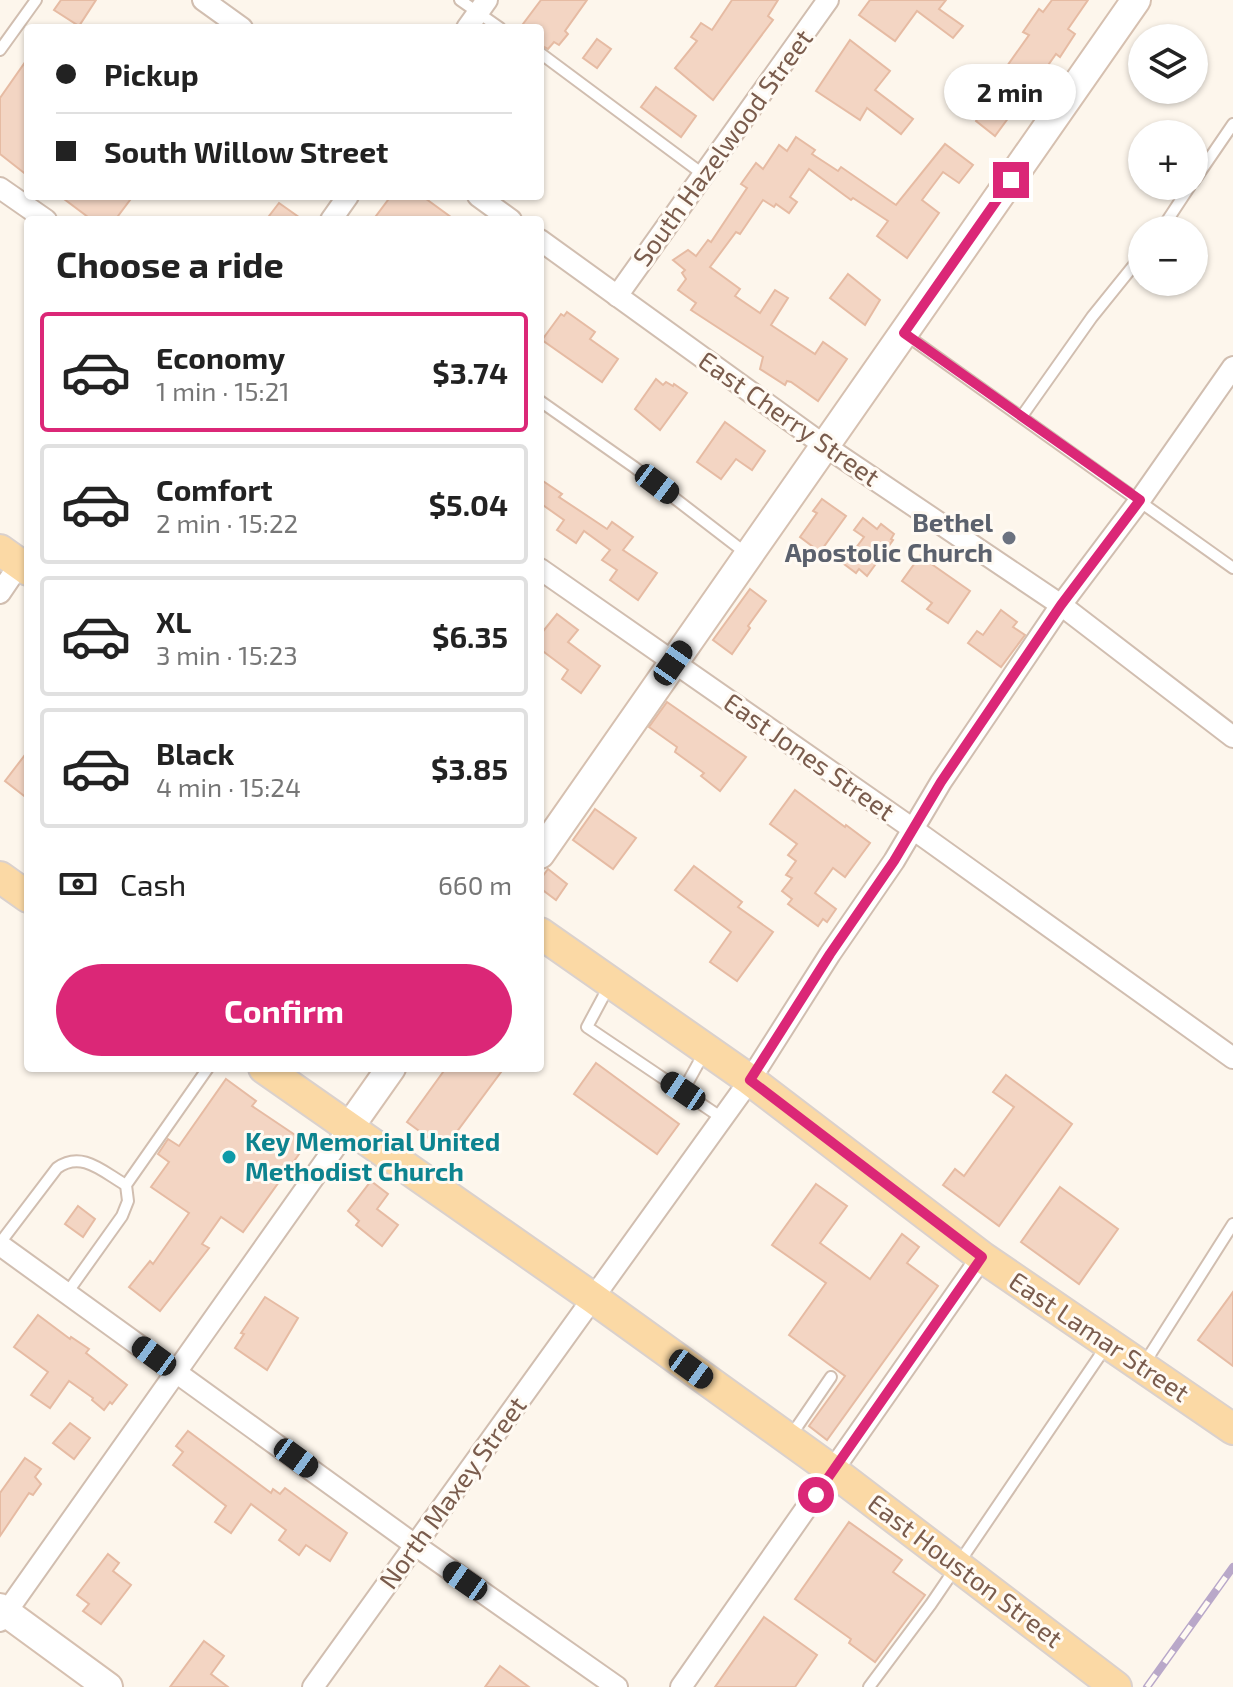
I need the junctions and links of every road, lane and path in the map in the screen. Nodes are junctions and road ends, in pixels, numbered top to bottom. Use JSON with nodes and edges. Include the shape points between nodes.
{"nodes":[{"id":1,"x":36,"y":0,"type":"edge"},
{"id":2,"x":203,"y":0,"type":"edge"},
{"id":3,"x":460,"y":0,"type":"edge"},
{"id":4,"x":828,"y":0,"type":"edge"},
{"id":5,"x":1136,"y":0,"type":"edge"},
{"id":6,"x":477,"y":14,"type":"edge"},
{"id":7,"x":236,"y":24,"type":"edge"},
{"id":8,"x":0,"y":50,"type":"edge"},
{"id":9,"x":544,"y":56,"type":"edge"},
{"id":10,"x":1233,"y":124,"type":"edge"},
{"id":11,"x":1208,"y":161,"type":"edge"},
{"id":12,"x":704,"y":175,"type":"junction"},
{"id":13,"x":0,"y":188,"type":"edge"},
{"id":14,"x":484,"y":200,"type":"edge"},
{"id":15,"x":40,"y":216,"type":"edge"},
{"id":16,"x":506,"y":216,"type":"edge"},
{"id":17,"x":544,"y":243,"type":"edge"},
{"id":18,"x":1128,"y":272,"type":"edge"},
{"id":19,"x":617,"y":296,"type":"junction"},
{"id":20,"x":904,"y":333,"type":"junction"},
{"id":21,"x":1233,"y":367,"type":"edge"},
{"id":22,"x":544,"y":404,"type":"edge"},
{"id":23,"x":1022,"y":416,"type":"junction"},
{"id":24,"x":825,"y":446,"type":"junction"},
{"id":25,"x":1140,"y":500,"type":"junction"},
{"id":26,"x":749,"y":555,"type":"junction"},
{"id":27,"x":16,"y":562,"type":"edge"},
{"id":28,"x":1233,"y":568,"type":"edge"},
{"id":29,"x":544,"y":572,"type":"edge"},
{"id":30,"x":0,"y":593,"type":"edge"},
{"id":31,"x":1061,"y":605,"type":"junction"},
{"id":32,"x":673,"y":663,"type":"junction"},
{"id":33,"x":1233,"y":737,"type":"edge"},
{"id":34,"x":913,"y":829,"type":"junction"},
{"id":35,"x":544,"y":848,"type":"edge"},
{"id":36,"x":0,"y":877,"type":"edge"},
{"id":37,"x":24,"y":894,"type":"edge"},
{"id":38,"x":544,"y":936,"type":"edge"},
{"id":39,"x":611,"y":982,"type":"junction"},
{"id":40,"x":706,"y":1049,"type":"junction"},
{"id":41,"x":1233,"y":1058,"type":"edge"},
{"id":42,"x":205,"y":1072,"type":"edge"},
{"id":43,"x":270,"y":1072,"type":"edge"},
{"id":44,"x":388,"y":1072,"type":"edge"},
{"id":45,"x":750,"y":1080,"type":"junction"},
{"id":46,"x":683,"y":1091,"type":"junction"},
{"id":47,"x":722,"y":1118,"type":"junction"},
{"id":48,"x":348,"y":1129,"type":"junction"},
{"id":49,"x":126,"y":1185,"type":"junction"},
{"id":50,"x":1233,"y":1224,"type":"edge"},
{"id":51,"x":0,"y":1244,"type":"edge"},
{"id":52,"x":982,"y":1257,"type":"junction"},
{"id":53,"x":67,"y":1293,"type":"junction"},
{"id":54,"x":593,"y":1298,"type":"junction"},
{"id":55,"x":1108,"y":1344,"type":"junction"},
{"id":56,"x":1142,"y":1367,"type":"junction"},
{"id":57,"x":176,"y":1372,"type":"junction"},
{"id":58,"x":831,"y":1377,"type":"dead end"},
{"id":59,"x":1233,"y":1429,"type":"edge"},
{"id":60,"x":789,"y":1439,"type":"junction"},
{"id":61,"x":833,"y":1471,"type":"junction"},
{"id":62,"x":415,"y":1545,"type":"junction"},
{"id":63,"x":958,"y":1566,"type":"junction"},
{"id":64,"x":2,"y":1614,"type":"edge"},
{"id":65,"x":96,"y":1682,"type":"edge"},
{"id":66,"x":313,"y":1687,"type":"edge"},
{"id":67,"x":617,"y":1687,"type":"edge"},
{"id":68,"x":681,"y":1687,"type":"edge"},
{"id":69,"x":869,"y":1687,"type":"edge"},
{"id":70,"x":1116,"y":1687,"type":"edge"}],
"edges":[{"from":1,"to":8,"type":"lane"},
{"from":2,"to":7,"type":"street"},
{"from":3,"to":6,"type":"lane"},
{"from":4,"to":12,"type":"street","name":"South Hazelwood Street"},
{"from":5,"to":20,"type":"street"},
{"from":9,"to":12,"type":"lane"},
{"from":10,"to":11,"type":"lane"},
{"from":12,"to":19,"type":"street","name":"South Hazelwood Street"},
{"from":13,"to":15,"type":"street"},
{"from":14,"to":16,"type":"street"},
{"from":17,"to":19,"type":"street","name":"East Cherry Street"},
{"from":18,"to":23,"type":"lane"},
{"from":19,"to":24,"type":"street","name":"East Cherry Street"},
{"from":20,"to":23,"type":"lane"},
{"from":20,"to":24,"type":"street"},
{"from":21,"to":25,"type":"street","name":"North Maxey Street"},
{"from":22,"to":26,"type":"lane"},
{"from":23,"to":25,"type":"lane"},
{"from":24,"to":26,"type":"street"},
{"from":24,"to":31,"type":"street","name":"East Cherry Street"},
{"from":25,"to":28,"type":"lane"},
{"from":25,"to":31,"type":"street","name":"North Maxey Street"},
{"from":26,"to":32,"type":"street"},
{"from":27,"to":30,"type":"street"},
{"from":29,"to":32,"type":"street","name":"East Jones Street"},
{"from":31,"to":33,"type":"street","name":"East Cherry Street"},
{"from":31,"to":34,"type":"street","name":"North Maxey Street"},
{"from":32,"to":34,"type":"street","name":"East Jones Street"},
{"from":32,"to":35,"type":"street"},
{"from":34,"to":41,"type":"street","name":"East Jones Street"},
{"from":34,"to":45,"type":"street","name":"North Maxey Street"},
{"from":36,"to":37,"type":"main road"},
{"from":38,"to":39,"type":"main road","name":"East Lamar Street"},
{"from":39,"to":40,"type":"main road","name":"East Lamar Street"},
{"from":39,"to":46,"type":"lane","via":[[587,1027]]},
{"from":40,"to":45,"type":"main road","name":"East Lamar Street"},
{"from":40,"to":46,"type":"lane"},
{"from":42,"to":49,"type":"lane"},
{"from":43,"to":48,"type":"main road","name":"East Houston Street"},
{"from":44,"to":48,"type":"street"},
{"from":45,"to":47,"type":"street","name":"North Maxey Street"},
{"from":45,"to":52,"type":"main road","name":"East Lamar Street"},
{"from":46,"to":47,"type":"lane"},
{"from":47,"to":54,"type":"street","name":"North Maxey Street"},
{"from":48,"to":54,"type":"main road","name":"East Houston Street"},
{"from":48,"to":57,"type":"street"},
{"from":49,"to":51,"type":"lane","via":[[79,1159],[67,1161]]},
{"from":49,"to":53,"type":"lane","via":[[128,1201],[122,1216]]},
{"from":50,"to":56,"type":"lane"},
{"from":51,"to":53,"type":"street"},
{"from":52,"to":55,"type":"main road","name":"East Lamar Street"},
{"from":52,"to":61,"type":"street"},
{"from":53,"to":57,"type":"street"},
{"from":54,"to":60,"type":"main road","name":"East Houston Street"},
{"from":54,"to":62,"type":"street","name":"North Maxey Street"},
{"from":55,"to":56,"type":"main road","name":"East Lamar Street"},
{"from":55,"to":63,"type":"lane"},
{"from":56,"to":59,"type":"main road","name":"East Lamar Street"},
{"from":57,"to":62,"type":"street"},
{"from":57,"to":64,"type":"street"},
{"from":58,"to":60,"type":"lane"},
{"from":60,"to":61,"type":"main road","name":"East Houston Street"},
{"from":61,"to":63,"type":"main road","name":"East Houston Street"},
{"from":61,"to":68,"type":"street"},
{"from":62,"to":66,"type":"street","name":"North Maxey Street"},
{"from":62,"to":67,"type":"street"},
{"from":63,"to":69,"type":"lane"},
{"from":63,"to":70,"type":"main road","name":"East Houston Street"},
{"from":64,"to":65,"type":"street"}]}
